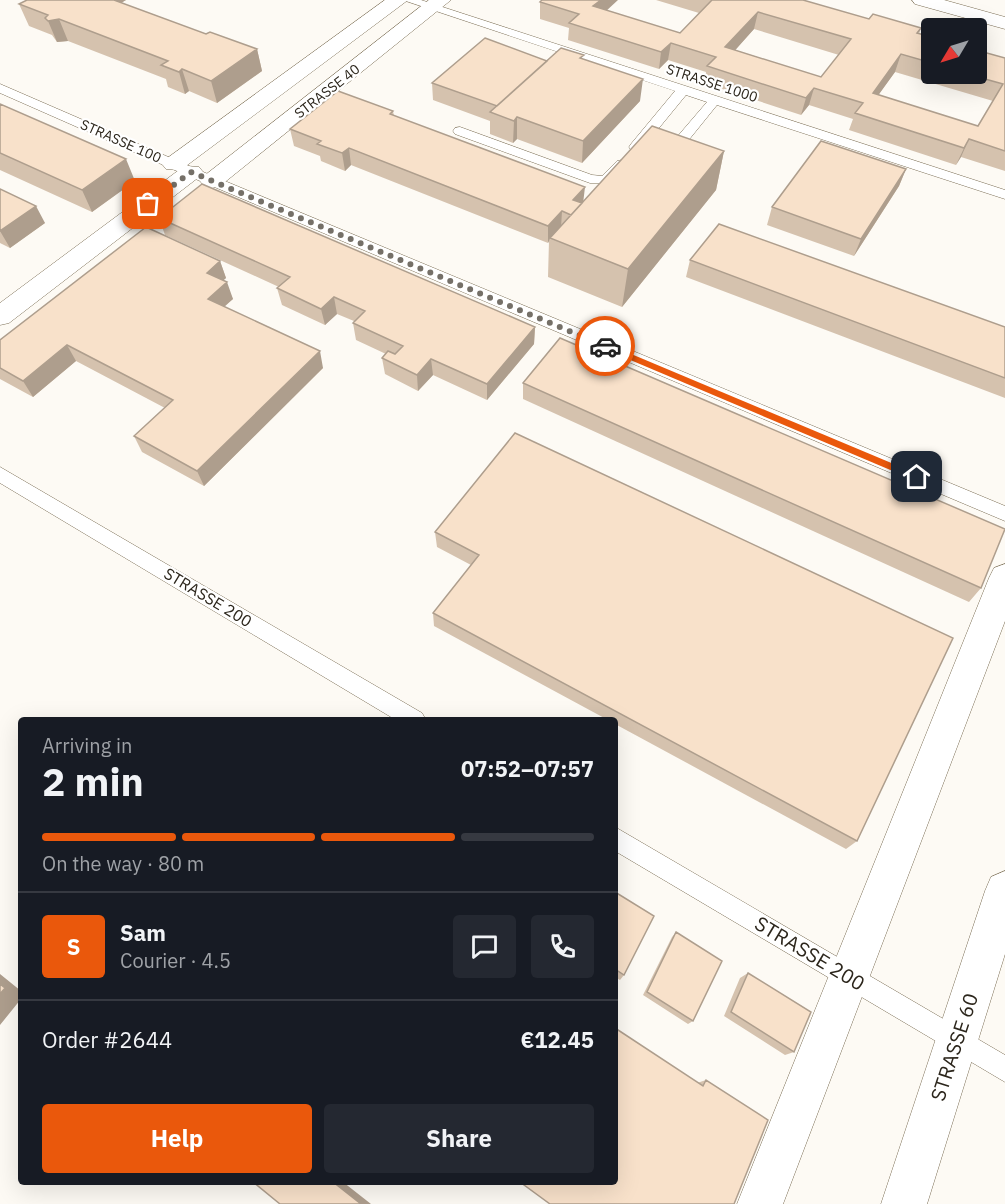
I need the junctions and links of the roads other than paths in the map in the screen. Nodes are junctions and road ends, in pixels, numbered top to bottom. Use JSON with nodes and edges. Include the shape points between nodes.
{"nodes":[{"id":1,"x":398,"y":0,"type":"edge"},
{"id":2,"x":409,"y":0,"type":"edge"},
{"id":3,"x":922,"y":0,"type":"edge"},
{"id":4,"x":436,"y":4,"type":"edge"},
{"id":5,"x":1005,"y":23,"type":"edge"},
{"id":6,"x":0,"y":88,"type":"edge"},
{"id":7,"x":683,"y":90,"type":"junction"},
{"id":8,"x":715,"y":100,"type":"junction"},
{"id":9,"x":460,"y":131,"type":"dead end"},
{"id":10,"x":637,"y":152,"type":"junction"},
{"id":11,"x":192,"y":172,"type":"junction"},
{"id":12,"x":1005,"y":195,"type":"edge"},
{"id":13,"x":0,"y":315,"type":"edge"},
{"id":14,"x":0,"y":474,"type":"edge"},
{"id":15,"x":1005,"y":514,"type":"edge"},
{"id":16,"x":1005,"y":578,"type":"edge"},
{"id":17,"x":411,"y":717,"type":"edge"},
{"id":18,"x":618,"y":840,"type":"edge"},
{"id":19,"x":1005,"y":891,"type":"edge"},
{"id":20,"x":849,"y":976,"type":"junction"},
{"id":21,"x":957,"y":1041,"type":"junction"},
{"id":22,"x":1005,"y":1069,"type":"edge"},
{"id":23,"x":760,"y":1204,"type":"edge"},
{"id":24,"x":904,"y":1204,"type":"edge"}],
"edges":[{"from":1,"to":11,"type":"street"},
{"from":2,"to":4,"type":"lane","name":"STRASSE 1000"},
{"from":3,"to":5,"type":"street"},
{"from":4,"to":7,"type":"lane","name":"STRASSE 1000"},
{"from":4,"to":11,"type":"street","name":"STRASSE 40"},
{"from":6,"to":11,"type":"lane","name":"STRASSE 100"},
{"from":7,"to":8,"type":"lane","name":"STRASSE 1000"},
{"from":7,"to":10,"type":"lane","via":[[637,144]]},
{"from":8,"to":10,"type":"lane","via":[[670,154]]},
{"from":8,"to":12,"type":"lane","name":"STRASSE 1000"},
{"from":9,"to":10,"type":"lane","via":[[590,179],[604,180]]},
{"from":11,"to":13,"type":"street","name":"STRASSE 40"},
{"from":11,"to":15,"type":"lane","name":"STRASSE 100"},
{"from":14,"to":17,"type":"lane","name":"STRASSE 200"},
{"from":16,"to":20,"type":"street"},
{"from":18,"to":20,"type":"lane","name":"STRASSE 200"},
{"from":19,"to":21,"type":"street","name":"STRASSE 60"},
{"from":20,"to":21,"type":"lane","name":"STRASSE 200"},
{"from":20,"to":23,"type":"street"},
{"from":21,"to":22,"type":"lane","name":"STRASSE 200"},
{"from":21,"to":24,"type":"street","name":"STRASSE 60"}]}
